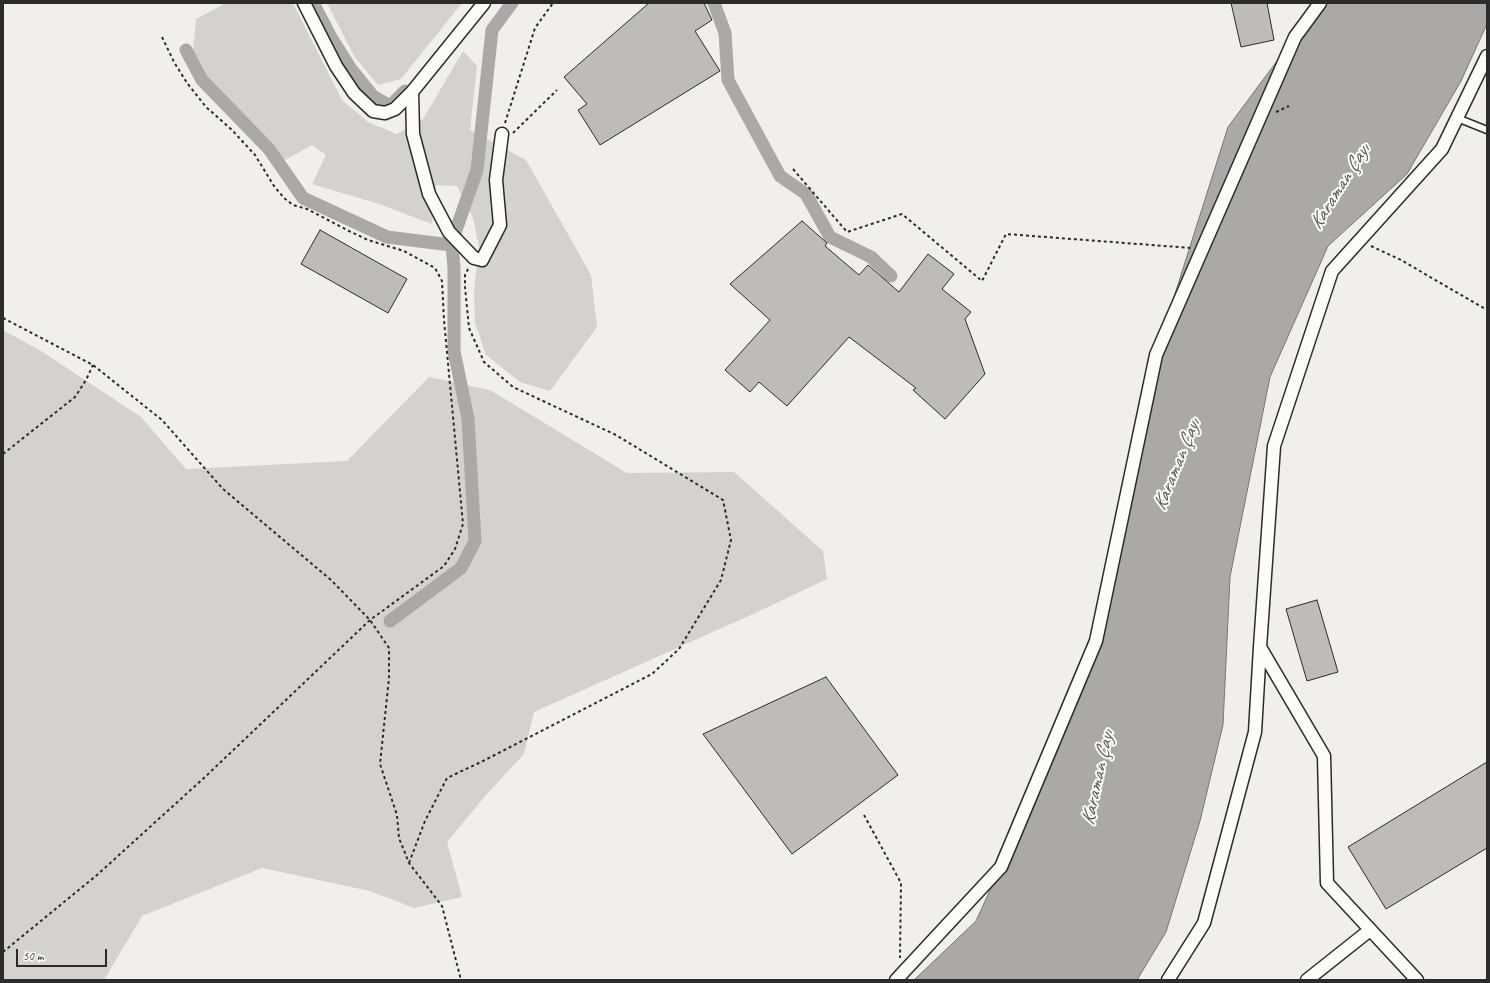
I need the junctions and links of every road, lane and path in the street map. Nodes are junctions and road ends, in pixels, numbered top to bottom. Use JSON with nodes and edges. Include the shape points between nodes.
{"nodes":[{"id":1,"x":304,"y":3,"type":"edge"},
{"id":2,"x":484,"y":3,"type":"edge"},
{"id":3,"x":553,"y":3,"type":"edge"},
{"id":4,"x":1320,"y":3,"type":"edge"},
{"id":5,"x":162,"y":37,"type":"dead end"},
{"id":6,"x":1487,"y":56,"type":"edge"},
{"id":7,"x":557,"y":90,"type":"dead end"},
{"id":8,"x":412,"y":92,"type":"junction"},
{"id":9,"x":1457,"y":118,"type":"junction"},
{"id":10,"x":1487,"y":130,"type":"edge"},
{"id":11,"x":507,"y":134,"type":"junction"},
{"id":12,"x":793,"y":169,"type":"dead end"},
{"id":13,"x":1359,"y":240,"type":"junction"},
{"id":14,"x":1202,"y":248,"type":"junction"},
{"id":15,"x":474,"y":258,"type":"junction"},
{"id":16,"x":1487,"y":310,"type":"edge"},
{"id":17,"x":3,"y":318,"type":"edge"},
{"id":18,"x":93,"y":365,"type":"junction"},
{"id":19,"x":3,"y":454,"type":"edge"},
{"id":20,"x":370,"y":620,"type":"junction"},
{"id":21,"x":1260,"y":647,"type":"junction"},
{"id":22,"x":864,"y":815,"type":"dead end"},
{"id":23,"x":409,"y":863,"type":"junction"},
{"id":24,"x":1370,"y":930,"type":"junction"},
{"id":25,"x":3,"y":952,"type":"edge"},
{"id":26,"x":898,"y":978,"type":"edge"},
{"id":27,"x":461,"y":980,"type":"edge"},
{"id":28,"x":1168,"y":980,"type":"edge"},
{"id":29,"x":1307,"y":980,"type":"edge"},
{"id":30,"x":1417,"y":980,"type":"edge"}],
"edges":[{"from":1,"to":8,"type":"street","via":[[336,66],[354,93],[373,111],[385,113],[395,109]]},
{"from":2,"to":8,"type":"street"},
{"from":3,"to":11,"type":"path","via":[[535,28]]},
{"from":4,"to":14,"type":"street","via":[[1295,37]]},
{"from":5,"to":20,"type":"path","via":[[187,83],[206,107],[255,155],[284,198],[348,232],[404,251],[435,268],[442,281],[464,524],[455,550],[444,566]]},
{"from":6,"to":9,"type":"street"},
{"from":7,"to":11,"type":"path"},
{"from":8,"to":15,"type":"street","via":[[413,134],[429,194],[448,232]]},
{"from":9,"to":10,"type":"lane"},
{"from":9,"to":13,"type":"street","via":[[1442,149]]},
{"from":11,"to":15,"type":"street","via":[[496,180],[500,225],[482,260]]},
{"from":12,"to":14,"type":"path","via":[[847,232],[902,214],[982,281],[1006,234]]},
{"from":13,"to":16,"type":"path","via":[[1401,260]]},
{"from":13,"to":21,"type":"street","via":[[1332,271],[1274,446]]},
{"from":14,"to":26,"type":"street","via":[[1156,355],[1092,648],[1000,867]]},
{"from":15,"to":23,"type":"path","via":[[465,275],[465,287],[469,328],[484,362],[513,387],[616,435],[723,500],[730,540],[721,580],[679,649],[652,674],[447,778],[425,821]]},
{"from":17,"to":18,"type":"path"},
{"from":18,"to":19,"type":"path","via":[[75,397]]},
{"from":18,"to":20,"type":"path","via":[[162,420],[223,489],[331,580]]},
{"from":20,"to":23,"type":"path","via":[[389,648],[389,678],[380,764],[397,815],[399,838]]},
{"from":20,"to":25,"type":"path","via":[[114,860]]},
{"from":21,"to":24,"type":"street","via":[[1324,756],[1327,883]]},
{"from":21,"to":28,"type":"street","via":[[1255,732],[1204,922]]},
{"from":22,"to":26,"type":"path","via":[[901,883]]},
{"from":23,"to":27,"type":"path","via":[[442,906]]},
{"from":24,"to":29,"type":"street"},
{"from":24,"to":30,"type":"street"}]}
